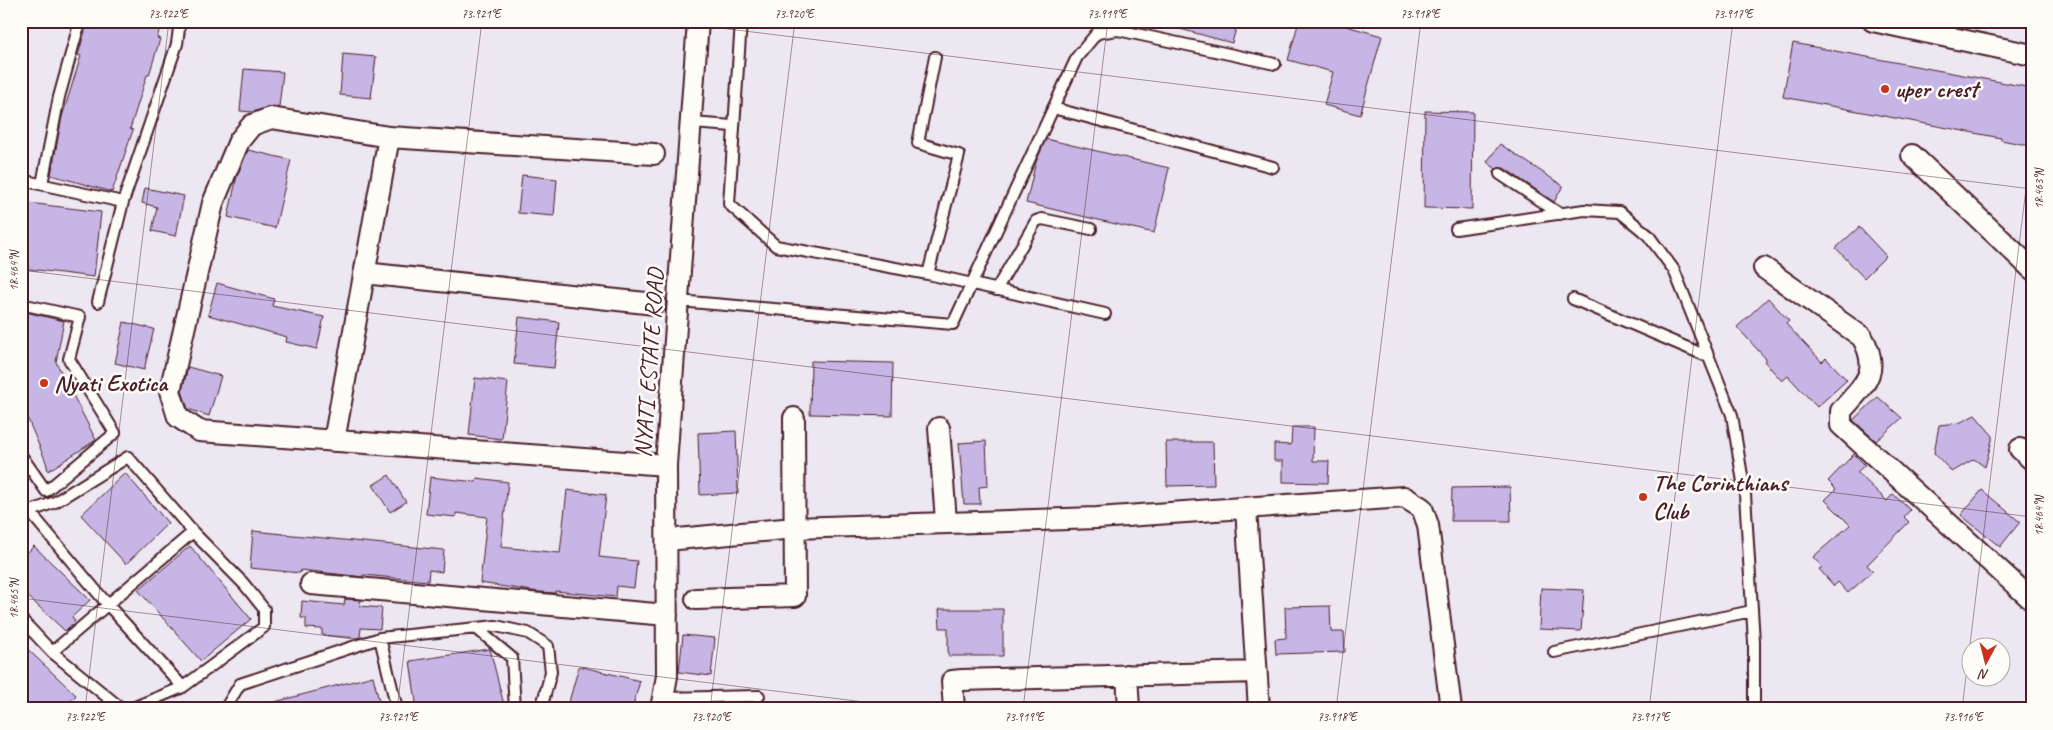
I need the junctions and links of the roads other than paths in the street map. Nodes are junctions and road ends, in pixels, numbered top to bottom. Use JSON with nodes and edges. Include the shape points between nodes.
{"nodes":[{"id":1,"x":80,"y":21,"type":"edge"},
{"id":2,"x":180,"y":21,"type":"edge"},
{"id":3,"x":698,"y":21,"type":"edge"},
{"id":4,"x":741,"y":21,"type":"edge"},
{"id":5,"x":1873,"y":21,"type":"edge"},
{"id":6,"x":2032,"y":55,"type":"edge"},
{"id":7,"x":935,"y":57,"type":"dead end"},
{"id":8,"x":1275,"y":64,"type":"dead end"},
{"id":9,"x":1054,"y":108,"type":"junction"},
{"id":10,"x":691,"y":123,"type":"junction"},
{"id":11,"x":733,"y":126,"type":"junction"},
{"id":12,"x":389,"y":136,"type":"junction"},
{"id":13,"x":654,"y":154,"type":"dead end"},
{"id":14,"x":1912,"y":155,"type":"dead end"},
{"id":15,"x":1273,"y":167,"type":"dead end"},
{"id":16,"x":1500,"y":174,"type":"dead end"},
{"id":17,"x":21,"y":180,"type":"edge"},
{"id":18,"x":42,"y":184,"type":"junction"},
{"id":19,"x":123,"y":202,"type":"junction"},
{"id":20,"x":1560,"y":214,"type":"junction"},
{"id":21,"x":1091,"y":229,"type":"dead end"},
{"id":22,"x":1456,"y":230,"type":"dead end"},
{"id":23,"x":1764,"y":268,"type":"dead end"},
{"id":24,"x":2032,"y":269,"type":"edge"},
{"id":25,"x":364,"y":273,"type":"junction"},
{"id":26,"x":928,"y":274,"type":"junction"},
{"id":27,"x":972,"y":284,"type":"junction"},
{"id":28,"x":996,"y":290,"type":"junction"},
{"id":29,"x":1573,"y":299,"type":"dead end"},
{"id":30,"x":678,"y":301,"type":"junction"},
{"id":31,"x":98,"y":302,"type":"dead end"},
{"id":32,"x":21,"y":304,"type":"edge"},
{"id":33,"x":655,"y":304,"type":"dead end"},
{"id":34,"x":1106,"y":314,"type":"dead end"},
{"id":35,"x":1709,"y":357,"type":"junction"},
{"id":36,"x":794,"y":418,"type":"dead end"},
{"id":37,"x":939,"y":428,"type":"dead end"},
{"id":38,"x":334,"y":440,"type":"junction"},
{"id":39,"x":21,"y":455,"type":"edge"},
{"id":40,"x":666,"y":465,"type":"junction"},
{"id":41,"x":1246,"y":508,"type":"junction"},
{"id":42,"x":26,"y":514,"type":"edge"},
{"id":43,"x":946,"y":521,"type":"junction"},
{"id":44,"x":794,"y":528,"type":"junction"},
{"id":45,"x":193,"y":532,"type":"junction"},
{"id":46,"x":667,"y":540,"type":"junction"},
{"id":47,"x":311,"y":584,"type":"dead end"},
{"id":48,"x":696,"y":599,"type":"dead end"},
{"id":49,"x":2032,"y":600,"type":"edge"},
{"id":50,"x":108,"y":605,"type":"junction"},
{"id":51,"x":1752,"y":611,"type":"junction"},
{"id":52,"x":667,"y":615,"type":"junction"},
{"id":53,"x":21,"y":619,"type":"edge"},
{"id":54,"x":476,"y":628,"type":"junction"},
{"id":55,"x":380,"y":638,"type":"junction"},
{"id":56,"x":52,"y":652,"type":"junction"},
{"id":57,"x":1554,"y":652,"type":"dead end"},
{"id":58,"x":1256,"y":672,"type":"junction"},
{"id":59,"x":1127,"y":675,"type":"junction"},
{"id":60,"x":183,"y":687,"type":"junction"},
{"id":61,"x":759,"y":696,"type":"dead end"},
{"id":62,"x":662,"y":703,"type":"edge"},
{"id":63,"x":122,"y":709,"type":"edge"},
{"id":64,"x":130,"y":709,"type":"edge"},
{"id":65,"x":224,"y":709,"type":"edge"},
{"id":66,"x":397,"y":709,"type":"edge"},
{"id":67,"x":515,"y":709,"type":"edge"},
{"id":68,"x":541,"y":709,"type":"edge"},
{"id":69,"x":954,"y":709,"type":"edge"},
{"id":70,"x":1129,"y":709,"type":"edge"},
{"id":71,"x":1259,"y":709,"type":"edge"},
{"id":72,"x":1452,"y":709,"type":"edge"},
{"id":73,"x":1754,"y":709,"type":"edge"}],
"edges":[{"from":1,"to":18,"type":"lane","via":[[59,97]]},
{"from":2,"to":19,"type":"lane","via":[[177,44]]},
{"from":3,"to":10,"type":"street","name":"NYATI ESTATE ROAD"},
{"from":4,"to":11,"type":"lane"},
{"from":5,"to":6,"type":"street"},
{"from":7,"to":26,"type":"lane","via":[[918,143],[959,155]]},
{"from":8,"to":9,"type":"lane","via":[[1118,30],[1097,33],[1077,57]]},
{"from":9,"to":15,"type":"lane"},
{"from":9,"to":27,"type":"lane"},
{"from":10,"to":11,"type":"lane"},
{"from":10,"to":30,"type":"street","name":"NYATI ESTATE ROAD"},
{"from":11,"to":26,"type":"lane","via":[[730,204],[776,246]]},
{"from":12,"to":13,"type":"street"},
{"from":12,"to":25,"type":"street"},
{"from":12,"to":38,"type":"street","via":[[271,118],[252,125],[239,141],[213,203],[170,391],[178,417],[199,430]]},
{"from":14,"to":24,"type":"street"},
{"from":16,"to":20,"type":"lane"},
{"from":17,"to":18,"type":"lane"},
{"from":18,"to":19,"type":"lane"},
{"from":19,"to":31,"type":"lane"},
{"from":20,"to":22,"type":"lane"},
{"from":20,"to":35,"type":"lane","via":[[1584,210],[1620,212],[1648,235],[1674,270]]},
{"from":21,"to":28,"type":"lane","via":[[1036,220]]},
{"from":23,"to":49,"type":"street","via":[[1862,337],[1871,352],[1867,383],[1841,410],[1841,425]]},
{"from":25,"to":33,"type":"street"},
{"from":25,"to":38,"type":"street"},
{"from":26,"to":27,"type":"lane"},
{"from":27,"to":28,"type":"lane"},
{"from":27,"to":30,"type":"lane","via":[[953,324]]},
{"from":28,"to":34,"type":"lane"},
{"from":29,"to":35,"type":"lane"},
{"from":30,"to":40,"type":"street","name":"NYATI ESTATE ROAD"},
{"from":32,"to":39,"type":"lane","via":[[80,317],[69,359],[115,433],[46,491]]},
{"from":35,"to":51,"type":"lane","via":[[1732,415],[1745,494]]},
{"from":36,"to":44,"type":"street"},
{"from":37,"to":43,"type":"street"},
{"from":38,"to":40,"type":"street"},
{"from":40,"to":46,"type":"street","name":"NYATI ESTATE ROAD"},
{"from":41,"to":43,"type":"street","via":[[1097,518]]},
{"from":41,"to":58,"type":"street"},
{"from":41,"to":72,"type":"street","via":[[1404,497],[1422,508],[1428,525]]},
{"from":42,"to":45,"type":"lane","via":[[54,502],[128,457]]},
{"from":42,"to":50,"type":"lane"},
{"from":43,"to":44,"type":"street"},
{"from":44,"to":46,"type":"street"},
{"from":44,"to":48,"type":"street","via":[[795,596]]},
{"from":45,"to":50,"type":"lane"},
{"from":45,"to":60,"type":"lane","via":[[264,609],[264,627]]},
{"from":46,"to":52,"type":"street","name":"NYATI ESTATE ROAD"},
{"from":47,"to":52,"type":"street"},
{"from":50,"to":56,"type":"lane"},
{"from":50,"to":60,"type":"lane"},
{"from":51,"to":57,"type":"lane"},
{"from":51,"to":73,"type":"lane"},
{"from":52,"to":62,"type":"street","name":"NYATI ESTATE ROAD","via":[[667,676]]},
{"from":53,"to":56,"type":"lane"},
{"from":54,"to":55,"type":"lane"},
{"from":54,"to":67,"type":"lane","via":[[512,658]]},
{"from":54,"to":68,"type":"lane","via":[[496,626],[528,633],[548,646],[551,672]]},
{"from":55,"to":65,"type":"lane","via":[[240,684]]},
{"from":55,"to":66,"type":"lane"},
{"from":56,"to":63,"type":"lane"},
{"from":58,"to":59,"type":"street"},
{"from":58,"to":71,"type":"street"},
{"from":59,"to":69,"type":"street","via":[[952,681]]},
{"from":59,"to":70,"type":"street"},
{"from":60,"to":64,"type":"lane"},
{"from":61,"to":62,"type":"lane"}]}
